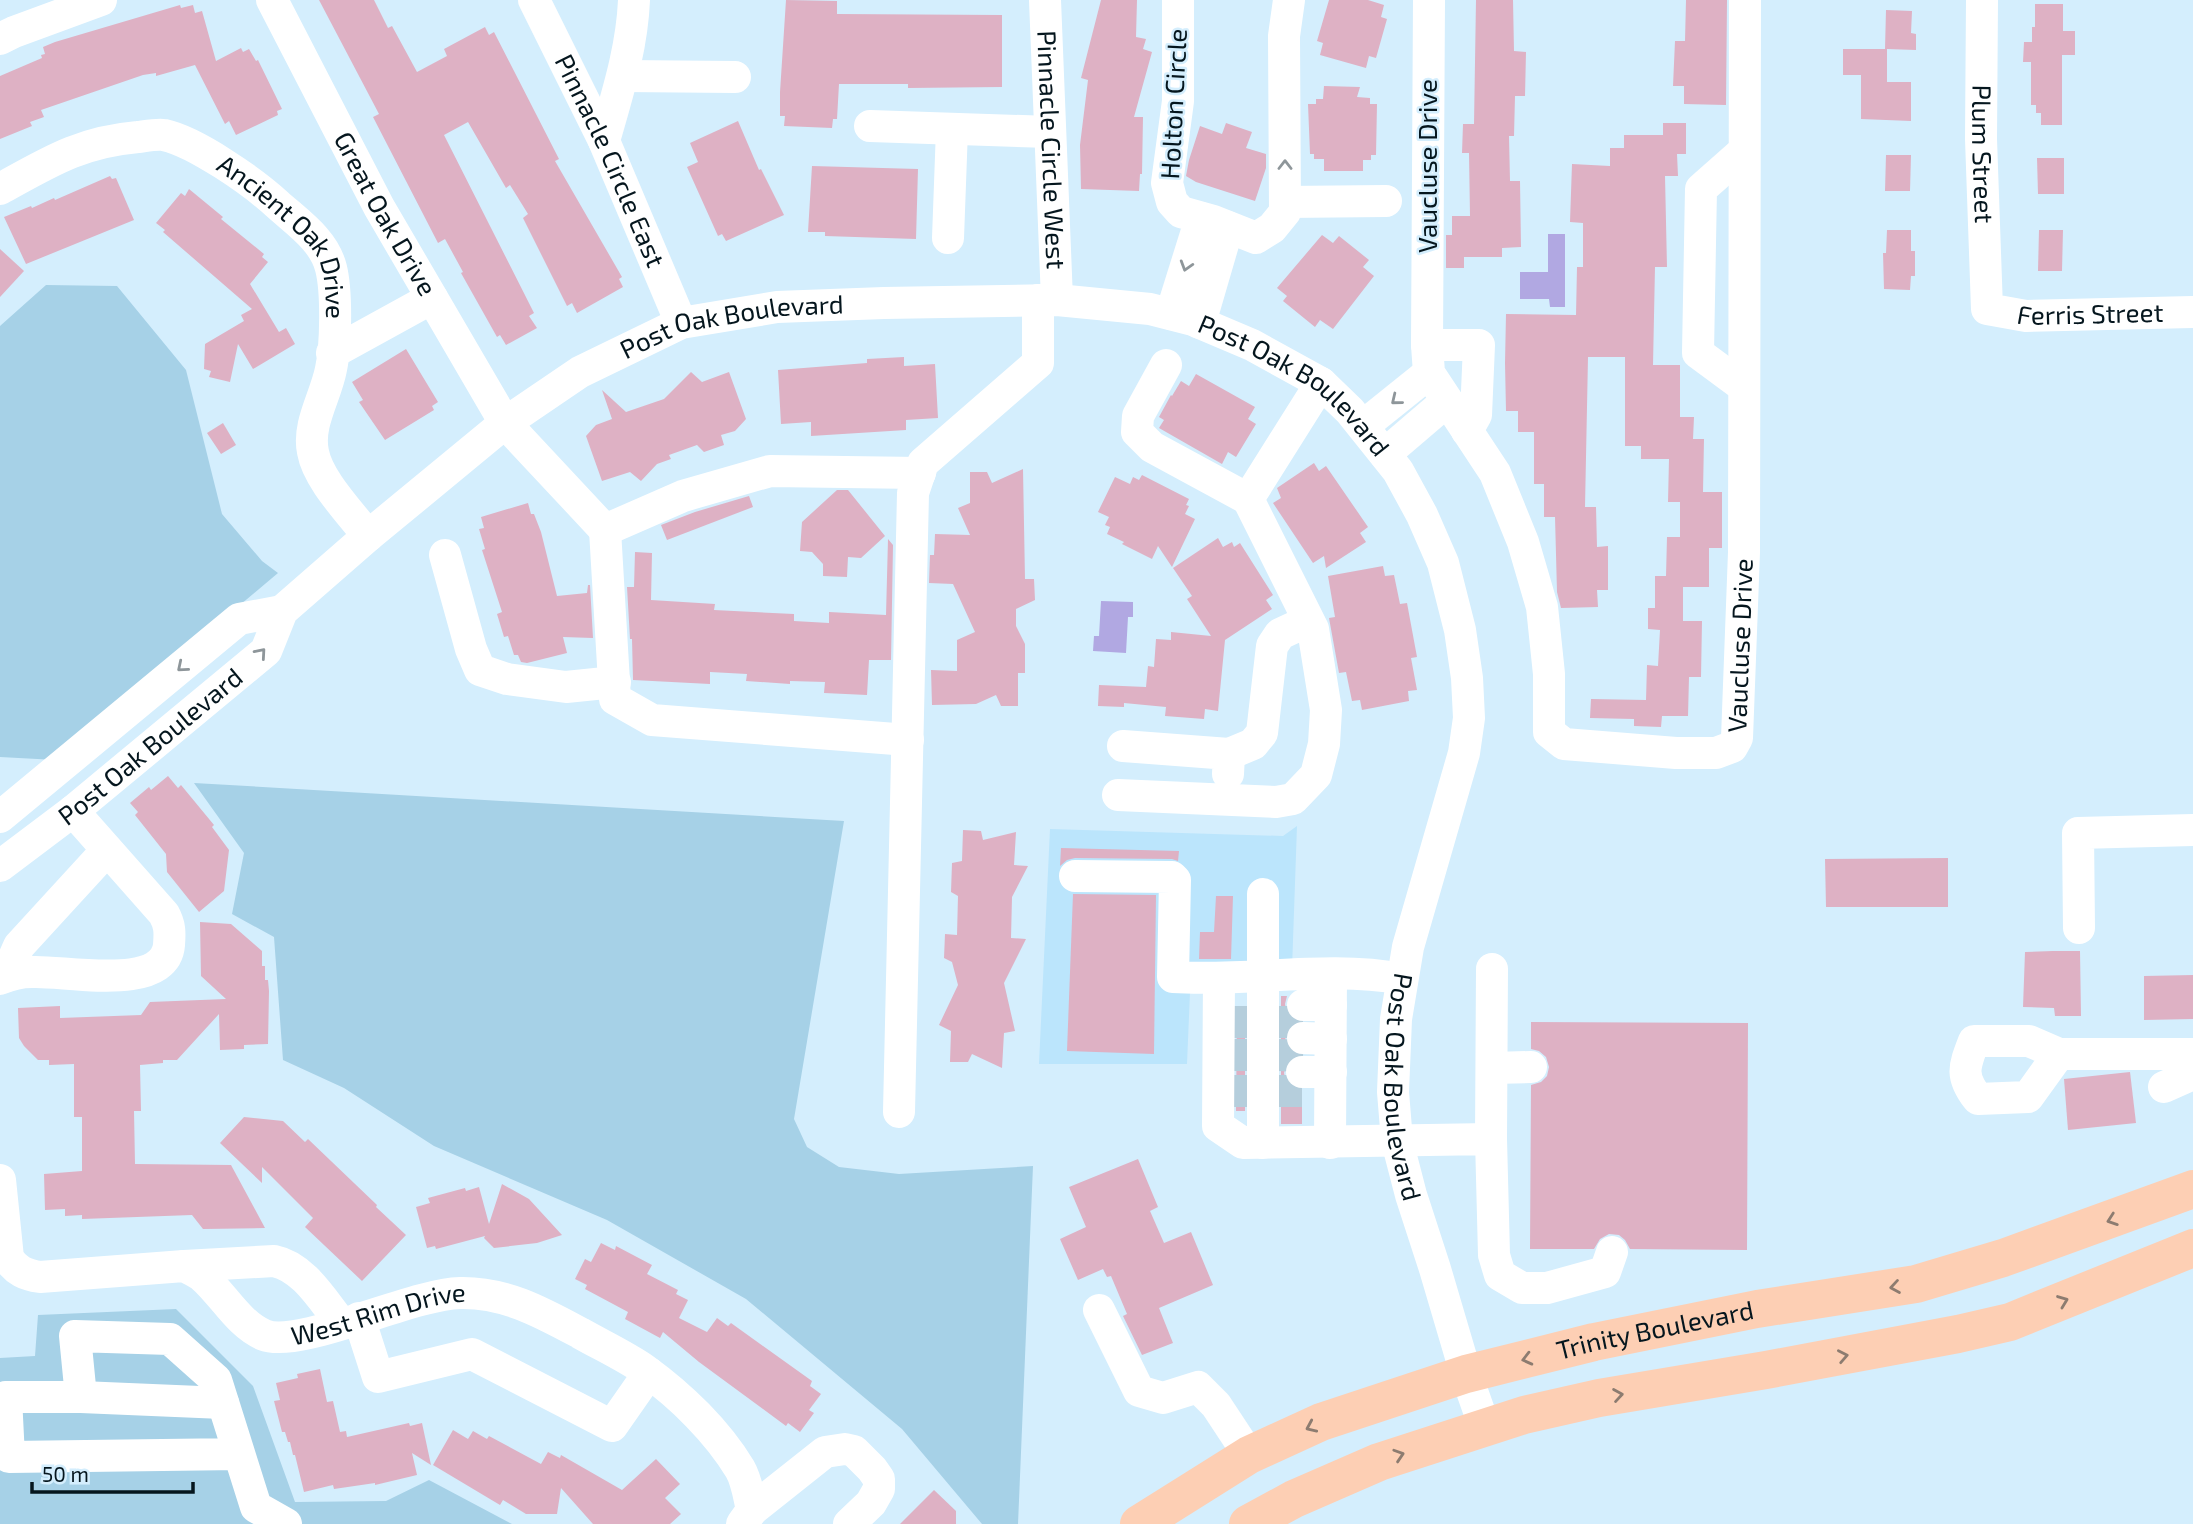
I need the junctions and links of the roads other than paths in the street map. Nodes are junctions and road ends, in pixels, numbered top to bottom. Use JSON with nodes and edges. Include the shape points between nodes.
{"nodes":[{"id":1,"x":101,"y":0,"type":"edge"},
{"id":2,"x":272,"y":0,"type":"edge"},
{"id":3,"x":534,"y":0,"type":"edge"},
{"id":4,"x":634,"y":0,"type":"edge"},
{"id":5,"x":1045,"y":0,"type":"edge"},
{"id":6,"x":1178,"y":0,"type":"edge"},
{"id":7,"x":1289,"y":0,"type":"edge"},
{"id":8,"x":1429,"y":0,"type":"edge"},
{"id":9,"x":1745,"y":0,"type":"edge"},
{"id":10,"x":1982,"y":0,"type":"edge"},
{"id":11,"x":0,"y":39,"type":"edge"},
{"id":12,"x":623,"y":76,"type":"junction"},
{"id":13,"x":735,"y":77,"type":"dead end"},
{"id":14,"x":870,"y":127,"type":"dead end"},
{"id":15,"x":952,"y":129,"type":"junction"},
{"id":16,"x":1050,"y":132,"type":"junction"},
{"id":17,"x":604,"y":141,"type":"junction"},
{"id":18,"x":1744,"y":151,"type":"junction"},
{"id":19,"x":0,"y":189,"type":"edge"},
{"id":20,"x":1386,"y":201,"type":"dead end"},
{"id":21,"x":1285,"y":202,"type":"junction"},
{"id":22,"x":1214,"y":222,"type":"junction"},
{"id":23,"x":948,"y":238,"type":"dead end"},
{"id":24,"x":432,"y":298,"type":"junction"},
{"id":25,"x":1048,"y":300,"type":"junction"},
{"id":26,"x":1987,"y":309,"type":"joint"},
{"id":27,"x":2193,"y":312,"type":"edge"},
{"id":28,"x":1186,"y":318,"type":"junction"},
{"id":29,"x":681,"y":323,"type":"junction"},
{"id":30,"x":332,"y":353,"type":"junction"},
{"id":31,"x":1428,"y":359,"type":"junction"},
{"id":32,"x":1166,"y":365,"type":"dead end"},
{"id":33,"x":1321,"y":383,"type":"junction"},
{"id":34,"x":1744,"y":387,"type":"junction"},
{"id":35,"x":1447,"y":401,"type":"junction"},
{"id":36,"x":505,"y":424,"type":"junction"},
{"id":37,"x":1363,"y":426,"type":"junction"},
{"id":38,"x":1467,"y":431,"type":"junction"},
{"id":39,"x":1385,"y":454,"type":"junction"},
{"id":40,"x":920,"y":473,"type":"junction"},
{"id":41,"x":1248,"y":499,"type":"junction"},
{"id":42,"x":605,"y":530,"type":"junction"},
{"id":43,"x":368,"y":536,"type":"junction"},
{"id":44,"x":445,"y":555,"type":"dead end"},
{"id":45,"x":282,"y":611,"type":"junction"},
{"id":46,"x":1308,"y":621,"type":"junction"},
{"id":47,"x":615,"y":682,"type":"junction"},
{"id":48,"x":908,"y":740,"type":"junction"},
{"id":49,"x":1123,"y":746,"type":"dead end"},
{"id":50,"x":1229,"y":754,"type":"junction"},
{"id":51,"x":1118,"y":795,"type":"dead end"},
{"id":52,"x":1227,"y":800,"type":"junction"},
{"id":53,"x":73,"y":811,"type":"junction"},
{"id":54,"x":0,"y":817,"type":"edge"},
{"id":55,"x":2193,"y":830,"type":"edge"},
{"id":56,"x":107,"y":850,"type":"junction"},
{"id":57,"x":0,"y":866,"type":"edge"},
{"id":58,"x":1075,"y":876,"type":"dead end"},
{"id":59,"x":1263,"y":894,"type":"dead end"},
{"id":60,"x":2079,"y":928,"type":"dead end"},
{"id":61,"x":1492,"y":969,"type":"dead end"},
{"id":62,"x":3,"y":978,"type":"edge"},
{"id":63,"x":1219,"y":979,"type":"junction"},
{"id":64,"x":1402,"y":979,"type":"junction"},
{"id":65,"x":1271,"y":1047,"type":"junction"},
{"id":66,"x":2059,"y":1054,"type":"dead end"},
{"id":67,"x":2193,"y":1054,"type":"edge"},
{"id":68,"x":1531,"y":1067,"type":"dead end"},
{"id":69,"x":1492,"y":1068,"type":"junction"},
{"id":70,"x":2193,"y":1074,"type":"edge"},
{"id":71,"x":2164,"y":1087,"type":"dead end"},
{"id":72,"x":899,"y":1112,"type":"dead end"},
{"id":73,"x":1491,"y":1139,"type":"junction"},
{"id":74,"x":1397,"y":1142,"type":"junction"},
{"id":75,"x":1263,"y":1143,"type":"junction"},
{"id":76,"x":1331,"y":1143,"type":"junction"},
{"id":77,"x":0,"y":1180,"type":"edge"},
{"id":78,"x":2193,"y":1189,"type":"edge"},
{"id":79,"x":2193,"y":1248,"type":"edge"},
{"id":80,"x":1609,"y":1262,"type":"dead end"},
{"id":81,"x":184,"y":1266,"type":"junction"},
{"id":82,"x":1099,"y":1310,"type":"dead end"},
{"id":83,"x":350,"y":1321,"type":"junction"},
{"id":84,"x":649,"y":1373,"type":"junction"},
{"id":85,"x":1466,"y":1374,"type":"junction"},
{"id":86,"x":81,"y":1397,"type":"junction"},
{"id":87,"x":223,"y":1404,"type":"junction"},
{"id":88,"x":1485,"y":1428,"type":"junction"},
{"id":89,"x":239,"y":1454,"type":"junction"},
{"id":90,"x":1250,"y":1455,"type":"junction"},
{"id":91,"x":747,"y":1517,"type":"edge"},
{"id":92,"x":285,"y":1524,"type":"edge"},
{"id":93,"x":849,"y":1524,"type":"edge"},
{"id":94,"x":1139,"y":1524,"type":"edge"},
{"id":95,"x":1248,"y":1524,"type":"edge"}],
"edges":[{"from":1,"to":11,"type":"street"},
{"from":2,"to":24,"type":"street","name":"Great Oak Drive","via":[[379,207]]},
{"from":3,"to":17,"type":"street","name":"Pinnacle Circle East"},
{"from":4,"to":12,"type":"street"},
{"from":5,"to":16,"type":"street","name":"Pinnacle Circle West"},
{"from":6,"to":22,"type":"street","name":"Holton Circle","via":[[1178,101],[1167,183],[1172,202],[1181,212]]},
{"from":21,"to":7,"type":"street","one_way":true,"via":[[1284,36]]},
{"from":8,"to":31,"type":"street","name":"Vaucluse Drive"},
{"from":9,"to":18,"type":"street","name":"Vaucluse Drive"},
{"from":10,"to":26,"type":"street","name":"Plum Street"},
{"from":12,"to":13,"type":"street"},
{"from":12,"to":17,"type":"street"},
{"from":14,"to":15,"type":"street"},
{"from":15,"to":16,"type":"street"},
{"from":15,"to":23,"type":"street"},
{"from":16,"to":25,"type":"street","name":"Pinnacle Circle West"},
{"from":17,"to":29,"type":"street","name":"Pinnacle Circle East"},
{"from":18,"to":34,"type":"street","name":"Vaucluse Drive"},
{"from":18,"to":34,"type":"street","via":[[1701,189],[1698,353]]},
{"from":19,"to":30,"type":"street","name":"Ancient Oak Drive","via":[[88,145],[120,139],[164,135],[205,153],[260,188],[322,245],[331,269]]},
{"from":20,"to":21,"type":"street"},
{"from":21,"to":22,"type":"street","name":"Holton Circle","via":[[1285,212],[1256,238]]},
{"from":22,"to":28,"type":"street"},
{"from":24,"to":30,"type":"street"},
{"from":24,"to":36,"type":"street","name":"Great Oak Drive"},
{"from":25,"to":28,"type":"street","name":"Post Oak Boulevard","via":[[1123,306]]},
{"from":25,"to":29,"type":"street","name":"Post Oak Boulevard","via":[[777,307]]},
{"from":25,"to":40,"type":"street","name":"Pinnacle Circle West","via":[[1038,363],[923,463]]},
{"from":26,"to":27,"type":"street","name":"Ferris Street","via":[[2026,316]]},
{"from":28,"to":33,"type":"street","name":"Post Oak Boulevard","via":[[1252,345]]},
{"from":29,"to":36,"type":"street","name":"Post Oak Boulevard","via":[[580,372]]},
{"from":30,"to":43,"type":"street","name":"Ancient Oak Drive","via":[[332,368],[311,435],[313,453],[321,473]]},
{"from":31,"to":35,"type":"street","name":"Vaucluse Drive"},
{"from":31,"to":37,"type":"street","one_way":true},
{"from":31,"to":38,"type":"street","via":[[1479,345],[1476,415]]},
{"from":32,"to":41,"type":"street","via":[[1138,416],[1137,432],[1152,447]]},
{"from":33,"to":37,"type":"street","name":"Post Oak Boulevard"},
{"from":33,"to":41,"type":"street"},
{"from":34,"to":38,"type":"street","name":"Vaucluse Drive","via":[[1737,738],[1731,747],[1716,753],[1564,744],[1549,732],[1542,607],[1496,472]]},
{"from":35,"to":38,"type":"street","name":"Vaucluse Drive"},
{"from":35,"to":39,"type":"street"},
{"from":36,"to":42,"type":"street","name":"Great Oak Drive"},
{"from":36,"to":43,"type":"street","name":"Post Oak Boulevard"},
{"from":37,"to":39,"type":"street","name":"Post Oak Boulevard"},
{"from":39,"to":64,"type":"street","name":"Post Oak Boulevard","via":[[1422,515],[1443,564],[1460,630],[1469,718],[1464,754]]},
{"from":40,"to":42,"type":"street","via":[[770,471],[683,496]]},
{"from":40,"to":48,"type":"street","via":[[914,493]]},
{"from":41,"to":46,"type":"street"},
{"from":42,"to":47,"type":"street"},
{"from":43,"to":45,"type":"street","name":"Post Oak Boulevard"},
{"from":44,"to":47,"type":"street","via":[[480,670],[507,679],[566,687]]},
{"from":53,"to":45,"type":"street","name":"Post Oak Boulevard","one_way":true,"via":[[266,652]]},
{"from":45,"to":54,"type":"street","name":"Post Oak Boulevard","one_way":true,"via":[[239,619]]},
{"from":46,"to":50,"type":"street","via":[[1280,634],[1272,646],[1262,733],[1252,744]]},
{"from":46,"to":52,"type":"street","via":[[1326,710],[1316,775],[1293,799]]},
{"from":47,"to":48,"type":"street","via":[[615,699],[652,720]]},
{"from":48,"to":72,"type":"street"},
{"from":49,"to":50,"type":"street"},
{"from":50,"to":52,"type":"street"},
{"from":51,"to":52,"type":"street"},
{"from":53,"to":56,"type":"street"},
{"from":53,"to":57,"type":"street","name":"Post Oak Boulevard"},
{"from":55,"to":60,"type":"street","via":[[2078,833]]},
{"from":56,"to":62,"type":"street","via":[[19,946]]},
{"from":56,"to":62,"type":"street","via":[[171,926],[164,960],[153,970],[127,975],[30,971]]},
{"from":58,"to":63,"type":"street","via":[[1172,877],[1176,900],[1173,977]]},
{"from":59,"to":65,"type":"street"},
{"from":61,"to":69,"type":"street"},
{"from":63,"to":65,"type":"street"},
{"from":63,"to":65,"type":"street"},
{"from":64,"to":65,"type":"street","via":[[1374,974]]},
{"from":64,"to":74,"type":"street","name":"Post Oak Boulevard","via":[[1393,1092]]},
{"from":65,"to":75,"type":"street"},
{"from":65,"to":75,"type":"street","via":[[1218,1126],[1242,1143]]},
{"from":65,"to":76,"type":"street"},
{"from":66,"to":67,"type":"street"},
{"from":68,"to":69,"type":"street"},
{"from":69,"to":73,"type":"street"},
{"from":70,"to":71,"type":"street"},
{"from":73,"to":74,"type":"street"},
{"from":73,"to":80,"type":"street","via":[[1494,1255],[1500,1275],[1522,1288],[1548,1288]]},
{"from":74,"to":76,"type":"street"},
{"from":74,"to":85,"type":"street","name":"Post Oak Boulevard"},
{"from":75,"to":76,"type":"street"},
{"from":77,"to":81,"type":"street","via":[[8,1258],[25,1275]]},
{"from":78,"to":85,"type":"main road","name":"Trinity Boulevard","one_way":true,"via":[[2003,1258],[1916,1284],[1758,1309]]},
{"from":88,"to":79,"type":"main road","name":"Trinity Boulevard","one_way":true,"via":[[1598,1398],[1780,1368],[2010,1322]]},
{"from":81,"to":83,"type":"street","via":[[287,1264]]},
{"from":81,"to":83,"type":"street","name":"West Rim Drive","via":[[201,1275],[265,1335],[285,1337]]},
{"from":82,"to":90,"type":"street","via":[[1139,1391],[1163,1398],[1198,1387]]},
{"from":83,"to":84,"type":"street","name":"West Rim Drive","via":[[421,1298],[493,1295],[529,1306]]},
{"from":83,"to":84,"type":"street","via":[[378,1377],[472,1354],[611,1426]]},
{"from":84,"to":91,"type":"street","name":"West Rim Drive","via":[[682,1401],[741,1472]]},
{"from":85,"to":88,"type":"street","name":"Post Oak Boulevard"},
{"from":85,"to":90,"type":"main road","name":"Trinity Boulevard","one_way":true,"via":[[1321,1422]]},
{"from":86,"to":87,"type":"street"},
{"from":86,"to":87,"type":"street","via":[[75,1336],[170,1339],[216,1380]]},
{"from":86,"to":89,"type":"street","via":[[6,1397],[9,1457]]},
{"from":87,"to":89,"type":"street"},
{"from":95,"to":88,"type":"main road","name":"Trinity Boulevard","one_way":true,"via":[[1379,1462]]},
{"from":89,"to":92,"type":"street","via":[[256,1507]]},
{"from":90,"to":94,"type":"main road","name":"Trinity Boulevard"},
{"from":91,"to":93,"type":"street","via":[[825,1452],[845,1449],[854,1451],[879,1479],[872,1503]]}]}
